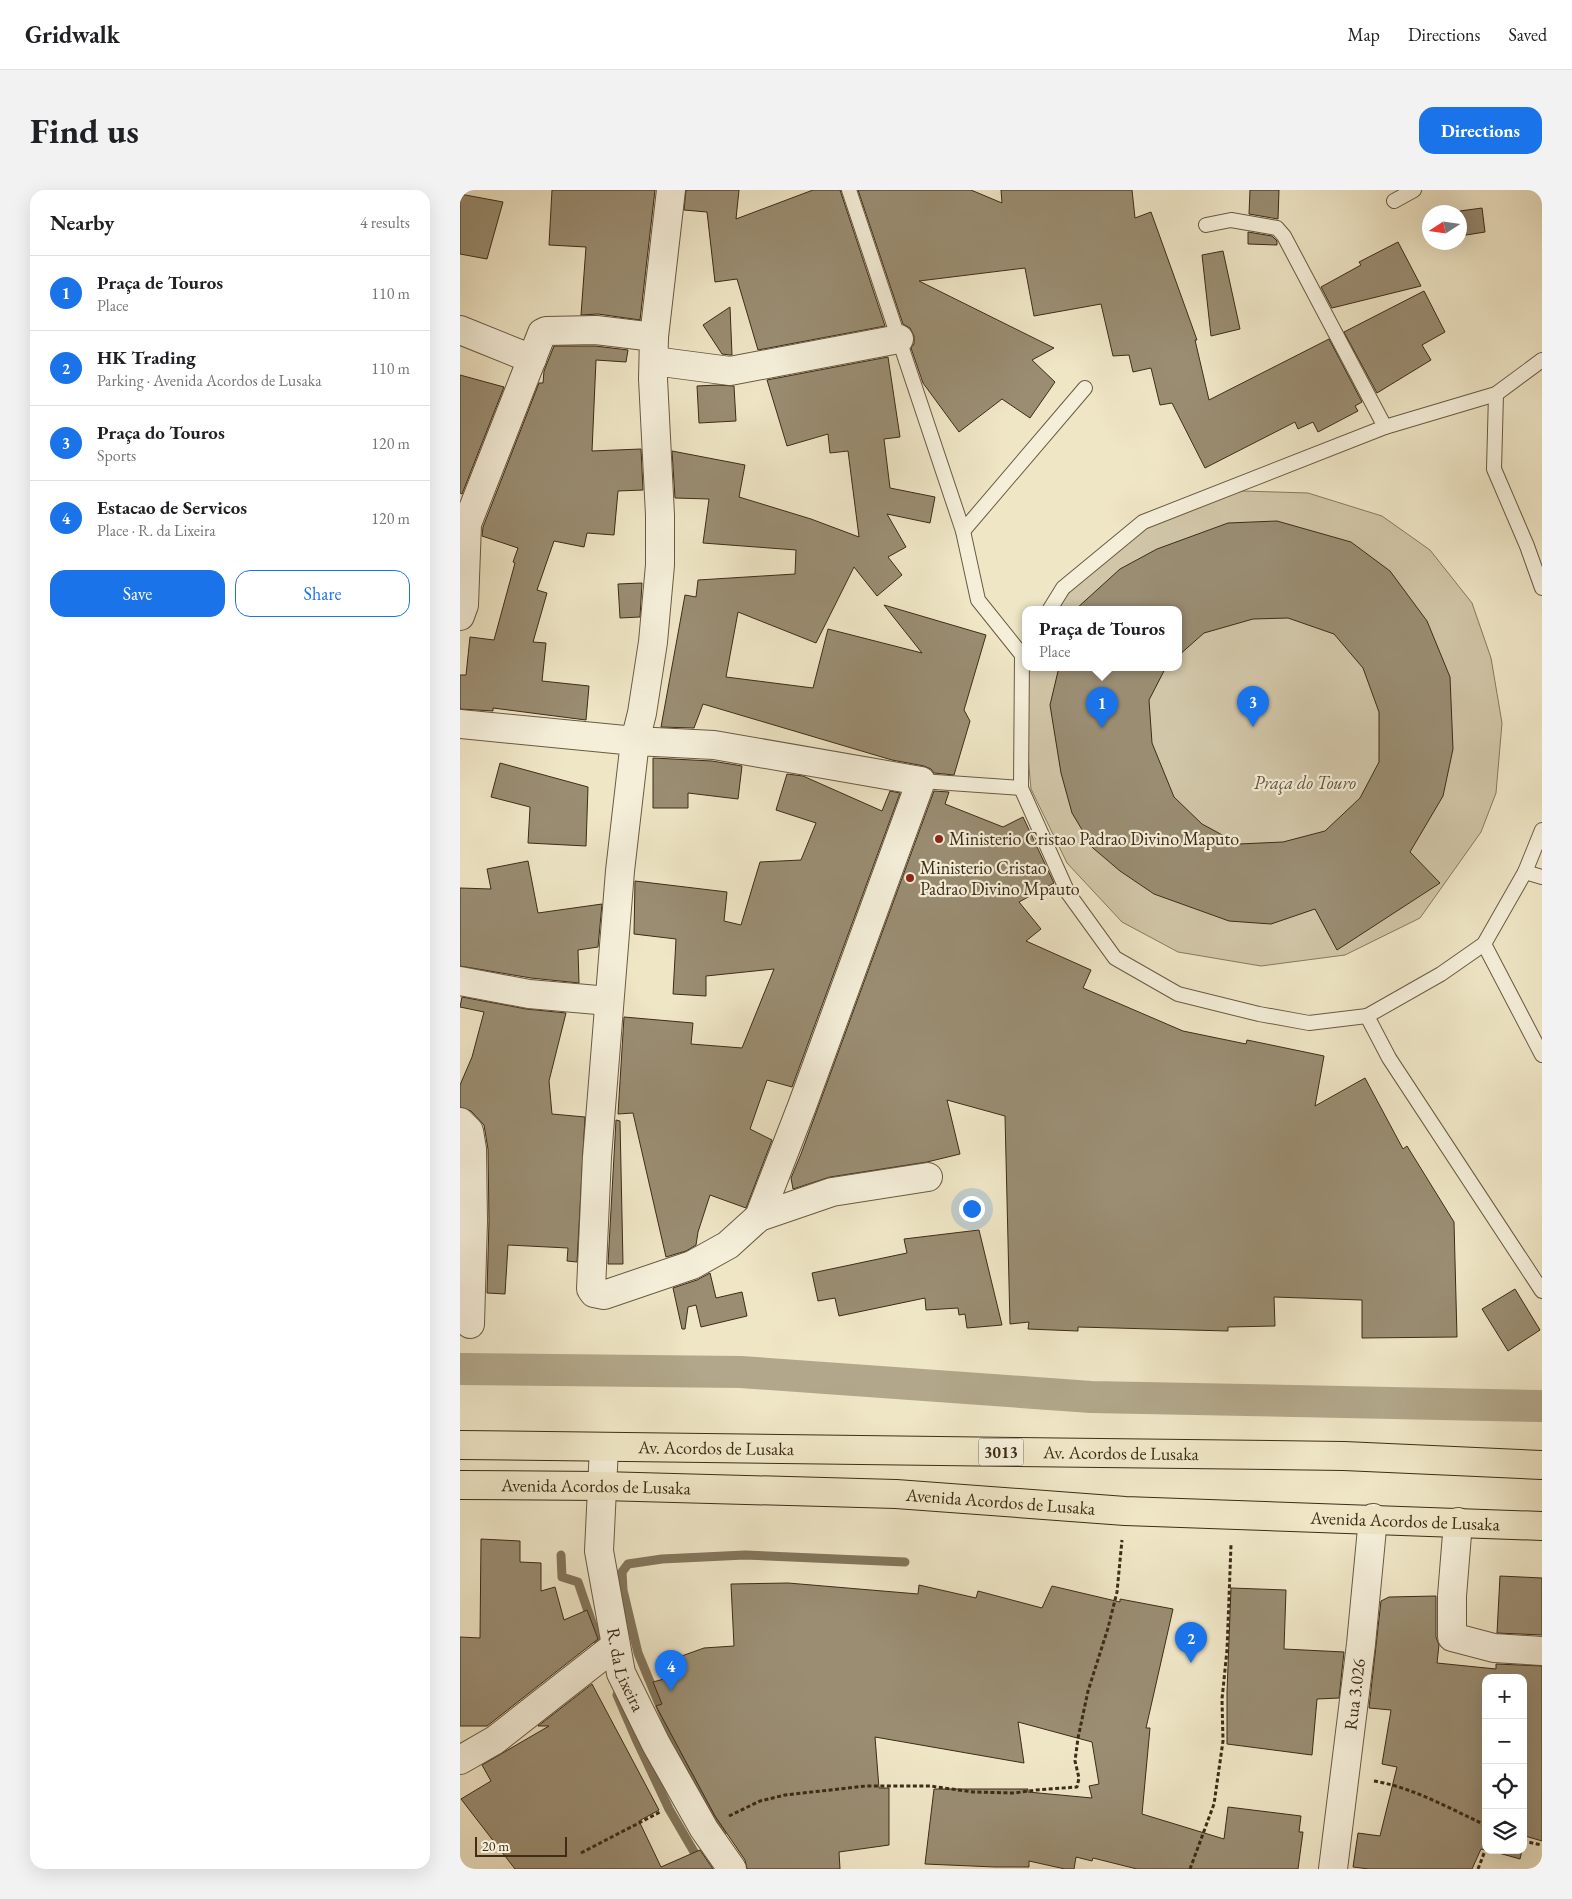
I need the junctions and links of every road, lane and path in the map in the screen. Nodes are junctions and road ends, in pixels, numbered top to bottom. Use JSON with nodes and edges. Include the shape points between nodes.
{"nodes":[{"id":1,"x":671,"y":190,"type":"edge"},
{"id":2,"x":848,"y":190,"type":"edge"},
{"id":3,"x":1414,"y":190,"type":"edge"},
{"id":4,"x":1394,"y":201,"type":"dead end"},
{"id":5,"x":1206,"y":225,"type":"dead end"},
{"id":6,"x":460,"y":330,"type":"edge"},
{"id":7,"x":899,"y":339,"type":"junction"},
{"id":8,"x":654,"y":349,"type":"junction"},
{"id":9,"x":532,"y":358,"type":"junction"},
{"id":10,"x":1542,"y":360,"type":"edge"},
{"id":11,"x":1085,"y":388,"type":"dead end"},
{"id":12,"x":1496,"y":394,"type":"junction"},
{"id":13,"x":1385,"y":427,"type":"junction"},
{"id":14,"x":963,"y":531,"type":"junction"},
{"id":15,"x":1542,"y":588,"type":"edge"},
{"id":16,"x":1052,"y":606,"type":"edge"},
{"id":17,"x":460,"y":616,"type":"edge"},
{"id":18,"x":1022,"y":650,"type":"edge"},
{"id":19,"x":1024,"y":671,"type":"edge"},
{"id":20,"x":460,"y":724,"type":"edge"},
{"id":21,"x":635,"y":741,"type":"junction"},
{"id":22,"x":921,"y":781,"type":"junction"},
{"id":23,"x":1021,"y":788,"type":"junction"},
{"id":24,"x":1542,"y":830,"type":"edge"},
{"id":25,"x":1525,"y":872,"type":"junction"},
{"id":26,"x":1542,"y":878,"type":"edge"},
{"id":27,"x":1484,"y":944,"type":"junction"},
{"id":28,"x":460,"y":980,"type":"edge"},
{"id":29,"x":609,"y":1002,"type":"junction"},
{"id":30,"x":1367,"y":1016,"type":"junction"},
{"id":31,"x":1542,"y":1055,"type":"edge"},
{"id":32,"x":460,"y":1122,"type":"edge"},
{"id":33,"x":928,"y":1177,"type":"dead end"},
{"id":34,"x":759,"y":1217,"type":"junction"},
{"id":35,"x":466,"y":1220,"type":"edge"},
{"id":36,"x":1542,"y":1291,"type":"edge"},
{"id":37,"x":470,"y":1324,"type":"dead end"},
{"id":38,"x":460,"y":1445,"type":"edge"},
{"id":39,"x":604,"y":1447,"type":"junction"},
{"id":40,"x":1542,"y":1465,"type":"edge"},
{"id":41,"x":460,"y":1485,"type":"edge"},
{"id":42,"x":602,"y":1486,"type":"junction"},
{"id":43,"x":1125,"y":1510,"type":"junction"},
{"id":44,"x":1233,"y":1515,"type":"junction"},
{"id":45,"x":1373,"y":1518,"type":"junction"},
{"id":46,"x":1458,"y":1522,"type":"junction"},
{"id":47,"x":1542,"y":1526,"type":"edge"},
{"id":48,"x":615,"y":1646,"type":"junction"},
{"id":49,"x":1542,"y":1651,"type":"edge"},
{"id":50,"x":460,"y":1760,"type":"edge"},
{"id":51,"x":1344,"y":1776,"type":"junction"},
{"id":52,"x":688,"y":1799,"type":"junction"},
{"id":53,"x":1482,"y":1824,"type":"edge"},
{"id":54,"x":704,"y":1829,"type":"junction"},
{"id":55,"x":1527,"y":1841,"type":"edge"},
{"id":56,"x":1542,"y":1845,"type":"edge"},
{"id":57,"x":581,"y":1853,"type":"dead end"},
{"id":58,"x":1484,"y":1854,"type":"edge"},
{"id":59,"x":732,"y":1869,"type":"edge"},
{"id":60,"x":1190,"y":1869,"type":"edge"},
{"id":61,"x":1333,"y":1869,"type":"edge"},
{"id":62,"x":1478,"y":1869,"type":"edge"}],
"edges":[{"from":1,"to":8,"type":"street"},
{"from":2,"to":7,"type":"lane"},
{"from":3,"to":4,"type":"lane"},
{"from":5,"to":13,"type":"lane","via":[[1231,220],[1277,228]]},
{"from":6,"to":9,"type":"street"},
{"from":7,"to":8,"type":"street","via":[[730,371]]},
{"from":7,"to":14,"type":"lane"},
{"from":8,"to":9,"type":"street","via":[[596,330],[546,331],[542,333]]},
{"from":8,"to":21,"type":"street","via":[[660,565],[653,642]]},
{"from":9,"to":17,"type":"street","via":[[468,524],[464,605]]},
{"from":10,"to":12,"type":"lane"},
{"from":11,"to":14,"type":"lane"},
{"from":12,"to":13,"type":"lane"},
{"from":12,"to":15,"type":"lane","via":[[1494,469],[1528,546]]},
{"from":13,"to":16,"type":"lane","via":[[1143,522],[1063,588]]},
{"from":14,"to":18,"type":"lane","via":[[978,600]]},
{"from":19,"to":23,"type":"lane"},
{"from":20,"to":21,"type":"street"},
{"from":21,"to":22,"type":"street","via":[[714,745]]},
{"from":21,"to":29,"type":"street"},
{"from":22,"to":23,"type":"lane"},
{"from":22,"to":34,"type":"street"},
{"from":23,"to":30,"type":"lane","via":[[1068,892],[1115,958],[1178,994],[1259,1014],[1309,1023]]},
{"from":24,"to":25,"type":"lane"},
{"from":25,"to":26,"type":"lane"},
{"from":25,"to":27,"type":"lane"},
{"from":27,"to":30,"type":"lane","via":[[1441,974]]},
{"from":27,"to":31,"type":"lane"},
{"from":28,"to":29,"type":"street","via":[[529,994]]},
{"from":29,"to":34,"type":"street","via":[[591,1289],[604,1295],[692,1265],[728,1245]]},
{"from":30,"to":36,"type":"lane","via":[[1389,1058]]},
{"from":32,"to":35,"type":"street","via":[[469,1131],[472,1149]]},
{"from":33,"to":34,"type":"street","via":[[832,1192]]},
{"from":35,"to":37,"type":"street"},
{"from":38,"to":39,"type":"main road","name":"Av. Acordos de Lusaka","number":"3013"},
{"from":39,"to":40,"type":"main road","name":"Av. Acordos de Lusaka","number":"3013","via":[[1344,1456]]},
{"from":39,"to":42,"type":"street","name":"R. da Lixeira"},
{"from":41,"to":42,"type":"main road","name":"Avenida Acordos de Lusaka"},
{"from":42,"to":43,"type":"main road","name":"Avenida Acordos de Lusaka","via":[[896,1494]]},
{"from":42,"to":48,"type":"street","name":"R. da Lixeira","via":[[599,1551]]},
{"from":43,"to":44,"type":"main road","name":"Avenida Acordos de Lusaka"},
{"from":43,"to":54,"type":"path","via":[[1117,1592],[1078,1738],[1075,1761],[1079,1778],[1077,1787],[1014,1794],[930,1786],[866,1786],[785,1795],[760,1801]]},
{"from":44,"to":45,"type":"main road","name":"Avenida Acordos de Lusaka"},
{"from":44,"to":60,"type":"path","via":[[1222,1699],[1224,1741],[1214,1804]]},
{"from":45,"to":46,"type":"main road","name":"Avenida Acordos de Lusaka"},
{"from":45,"to":51,"type":"street","name":"Rua 3.026"},
{"from":46,"to":47,"type":"main road","name":"Avenida Acordos de Lusaka"},
{"from":46,"to":49,"type":"street","via":[[1452,1637],[1494,1648]]},
{"from":48,"to":50,"type":"street","via":[[495,1740]]},
{"from":48,"to":52,"type":"street","name":"R. da Lixeira","via":[[621,1673]]},
{"from":51,"to":53,"type":"path","via":[[1388,1783]]},
{"from":51,"to":61,"type":"street","name":"Rua 3.026"},
{"from":52,"to":54,"type":"street","name":"R. da Lixeira"},
{"from":52,"to":57,"type":"path"},
{"from":54,"to":59,"type":"street","name":"R. da Lixeira"},
{"from":55,"to":56,"type":"path"},
{"from":58,"to":62,"type":"path"}]}
